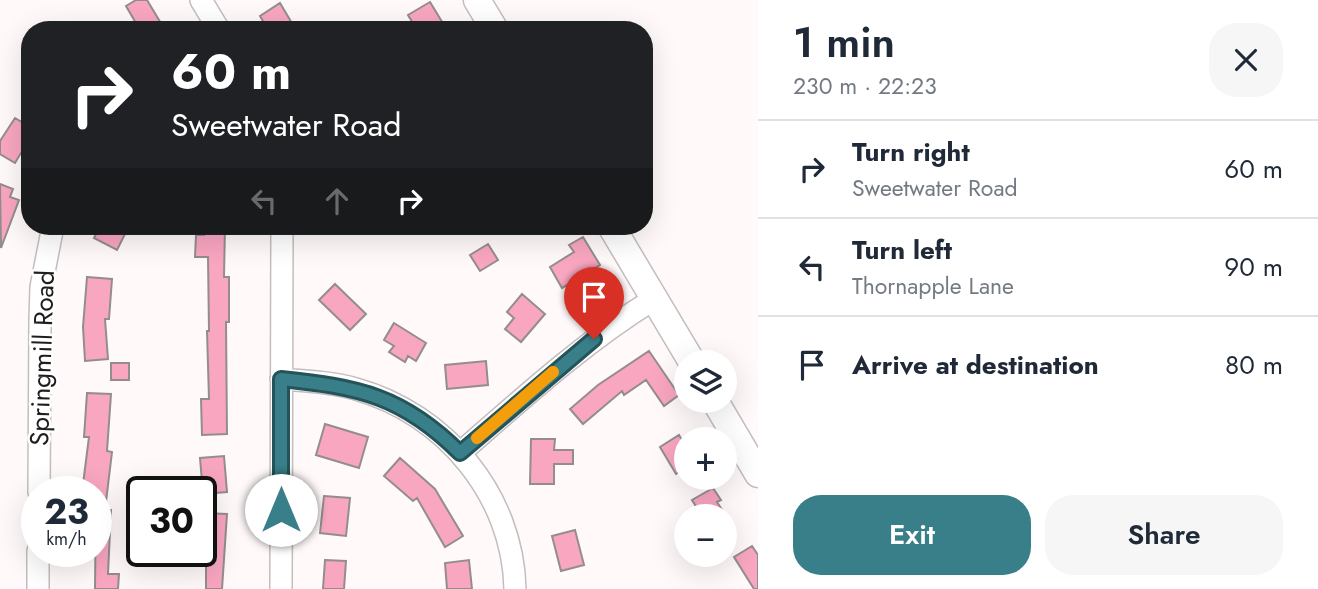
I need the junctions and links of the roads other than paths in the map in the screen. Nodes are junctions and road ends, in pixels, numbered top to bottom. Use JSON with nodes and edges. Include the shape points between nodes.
{"nodes":[{"id":1,"x":201,"y":0,"type":"edge"},
{"id":2,"x":477,"y":0,"type":"edge"},
{"id":3,"x":214,"y":21,"type":"edge"},
{"id":4,"x":490,"y":21,"type":"edge"},
{"id":5,"x":51,"y":235,"type":"edge"},
{"id":6,"x":282,"y":235,"type":"edge"},
{"id":7,"x":616,"y":235,"type":"edge"},
{"id":8,"x":654,"y":299,"type":"junction"},
{"id":9,"x":685,"y":350,"type":"edge"},
{"id":10,"x":281,"y":379,"type":"junction"},
{"id":11,"x":722,"y":413,"type":"edge"},
{"id":12,"x":460,"y":453,"type":"junction"},
{"id":13,"x":758,"y":474,"type":"edge"},
{"id":14,"x":39,"y":476,"type":"edge"},
{"id":15,"x":38,"y":567,"type":"edge"},
{"id":16,"x":38,"y":589,"type":"edge"},
{"id":17,"x":281,"y":589,"type":"edge"},
{"id":18,"x":515,"y":589,"type":"edge"}],
"edges":[{"from":1,"to":3,"type":"street"},
{"from":2,"to":4,"type":"main road"},
{"from":5,"to":14,"type":"street","name":"Springmill Road","via":[[40,308]]},
{"from":6,"to":10,"type":"street"},
{"from":7,"to":8,"type":"main road"},
{"from":8,"to":9,"type":"main road"},
{"from":8,"to":12,"type":"street","via":[[569,358]]},
{"from":10,"to":12,"type":"street","via":[[333,384],[374,395],[413,414]]},
{"from":10,"to":17,"type":"street"},
{"from":11,"to":13,"type":"main road"},
{"from":12,"to":18,"type":"street","via":[[487,491],[505,530]]},
{"from":15,"to":16,"type":"street"}]}
